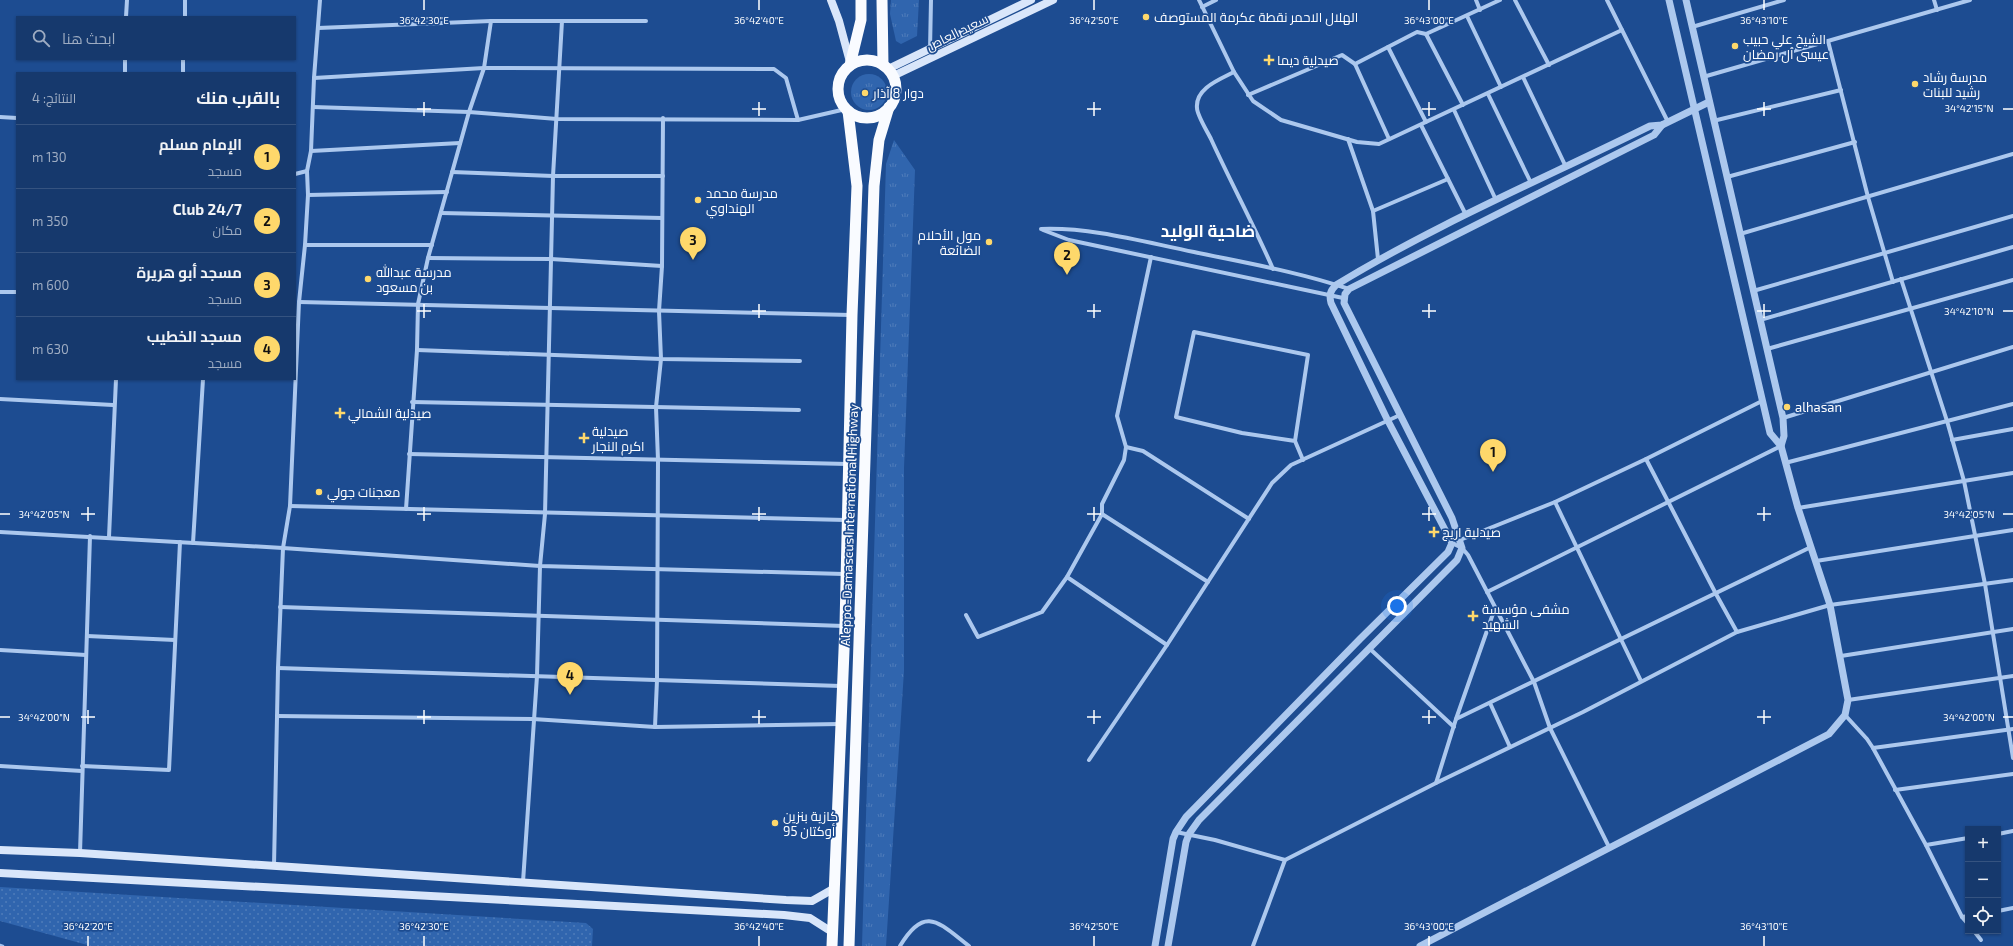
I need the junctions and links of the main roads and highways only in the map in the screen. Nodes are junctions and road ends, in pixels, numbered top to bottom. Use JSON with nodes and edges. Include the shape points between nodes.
{"nodes":[{"id":1,"x":831,"y":0,"type":"edge"},
{"id":2,"x":861,"y":0,"type":"edge"},
{"id":3,"x":882,"y":0,"type":"edge"},
{"id":4,"x":1031,"y":0,"type":"edge"},
{"id":5,"x":1053,"y":0,"type":"edge"},
{"id":6,"x":850,"y":64,"type":"junction"},
{"id":7,"x":888,"y":70,"type":"junction"},
{"id":8,"x":889,"y":107,"type":"junction"},
{"id":9,"x":847,"y":110,"type":"junction"},
{"id":10,"x":0,"y":850,"type":"edge"},
{"id":11,"x":0,"y":873,"type":"edge"},
{"id":12,"x":833,"y":889,"type":"junction"},
{"id":13,"x":832,"y":932,"type":"junction"},
{"id":14,"x":832,"y":946,"type":"edge"},
{"id":15,"x":849,"y":946,"type":"edge"}],
"edges":[{"from":1,"to":6,"type":"main road"},
{"from":2,"to":6,"type":"highway","via":[[861,20]]},
{"from":3,"to":7,"type":"highway"},
{"from":4,"to":7,"type":"main road"},
{"from":5,"to":7,"type":"main road","name":"سعيد العاص"},
{"from":6,"to":7,"type":"highway","via":[[867,60]]},
{"from":6,"to":9,"type":"highway","via":[[838,81],[838,94]]},
{"from":7,"to":8,"type":"highway","via":[[896,86],[895,96]]},
{"from":8,"to":9,"type":"highway","via":[[874,117],[861,117]]},
{"from":8,"to":15,"type":"highway","name":"Aleppo-Damascus International Highway","via":[[879,140],[874,186]]},
{"from":9,"to":12,"type":"highway","name":"Aleppo-Damascus International Highway","via":[[857,186],[841,724]]},
{"from":10,"to":12,"type":"main road","via":[[80,853],[805,901],[812,901]]},
{"from":11,"to":13,"type":"main road","via":[[784,915],[810,918]]},
{"from":12,"to":13,"type":"highway","name":"Aleppo-Damascus International Highway"},
{"from":13,"to":14,"type":"highway","name":"Aleppo-Damascus International Highway"}]}
